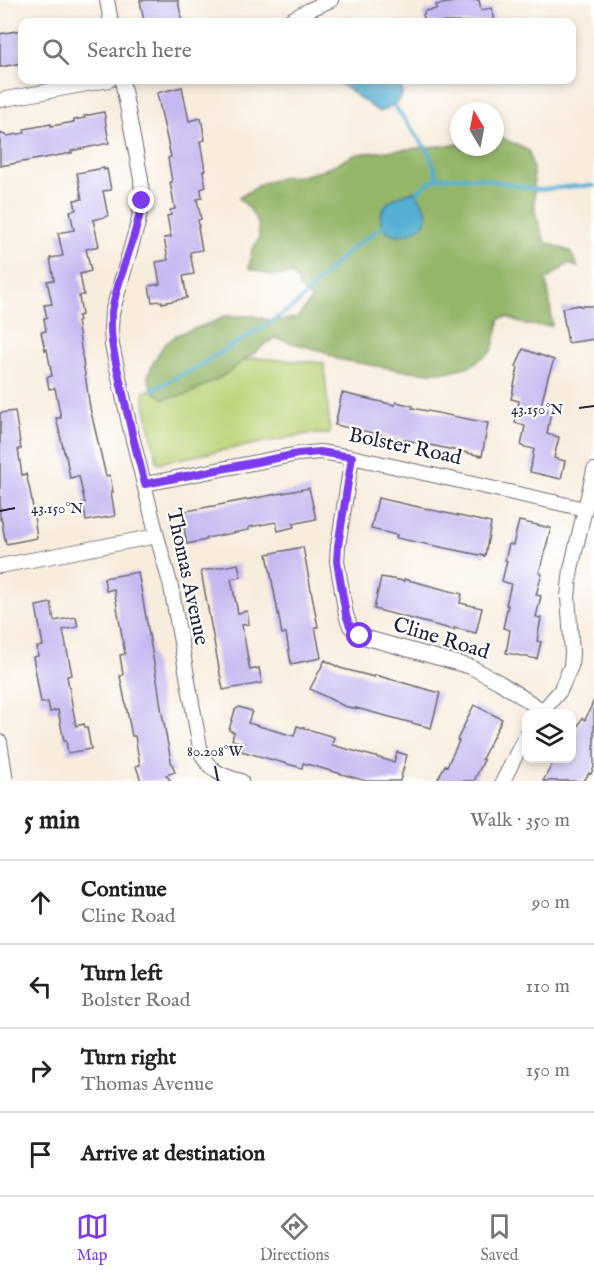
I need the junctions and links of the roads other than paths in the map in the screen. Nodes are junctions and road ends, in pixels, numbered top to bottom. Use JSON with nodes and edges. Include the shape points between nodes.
{"nodes":[{"id":1,"x":107,"y":0,"type":"edge"},
{"id":2,"x":331,"y":0,"type":"edge"},
{"id":3,"x":110,"y":18,"type":"edge"},
{"id":4,"x":294,"y":18,"type":"edge"},
{"id":5,"x":87,"y":84,"type":"edge"},
{"id":6,"x":123,"y":84,"type":"edge"},
{"id":7,"x":0,"y":100,"type":"edge"},
{"id":8,"x":352,"y":457,"type":"junction"},
{"id":9,"x":594,"y":470,"type":"edge"},
{"id":10,"x":145,"y":484,"type":"junction"},
{"id":11,"x":585,"y":509,"type":"junction"},
{"id":12,"x":157,"y":536,"type":"junction"},
{"id":13,"x":0,"y":566,"type":"edge"},
{"id":14,"x":537,"y":709,"type":"edge"},
{"id":15,"x":544,"y":709,"type":"edge"},
{"id":16,"x":522,"y":743,"type":"edge"},
{"id":17,"x":0,"y":747,"type":"edge"},
{"id":18,"x":6,"y":781,"type":"edge"},
{"id":19,"x":241,"y":781,"type":"edge"},
{"id":20,"x":503,"y":781,"type":"edge"}],
"edges":[{"from":1,"to":3,"type":"street"},
{"from":2,"to":4,"type":"street"},
{"from":5,"to":7,"type":"street"},
{"from":6,"to":10,"type":"street","name":"Thomas Avenue","via":[[142,201],[111,327]]},
{"from":8,"to":10,"type":"street","name":"Bolster Road","via":[[320,452],[298,454]]},
{"from":8,"to":11,"type":"street","name":"Bolster Road"},
{"from":8,"to":14,"type":"street","name":"Cline Road","via":[[337,561],[350,626],[360,636],[471,666]]},
{"from":9,"to":11,"type":"street"},
{"from":10,"to":12,"type":"street","name":"Thomas Avenue"},
{"from":11,"to":15,"type":"street","via":[[568,583],[571,666],[560,691]]},
{"from":12,"to":13,"type":"street"},
{"from":12,"to":19,"type":"street","name":"Thomas Avenue","via":[[171,587],[201,753],[214,771]]},
{"from":16,"to":20,"type":"street"},
{"from":17,"to":18,"type":"street"}]}
